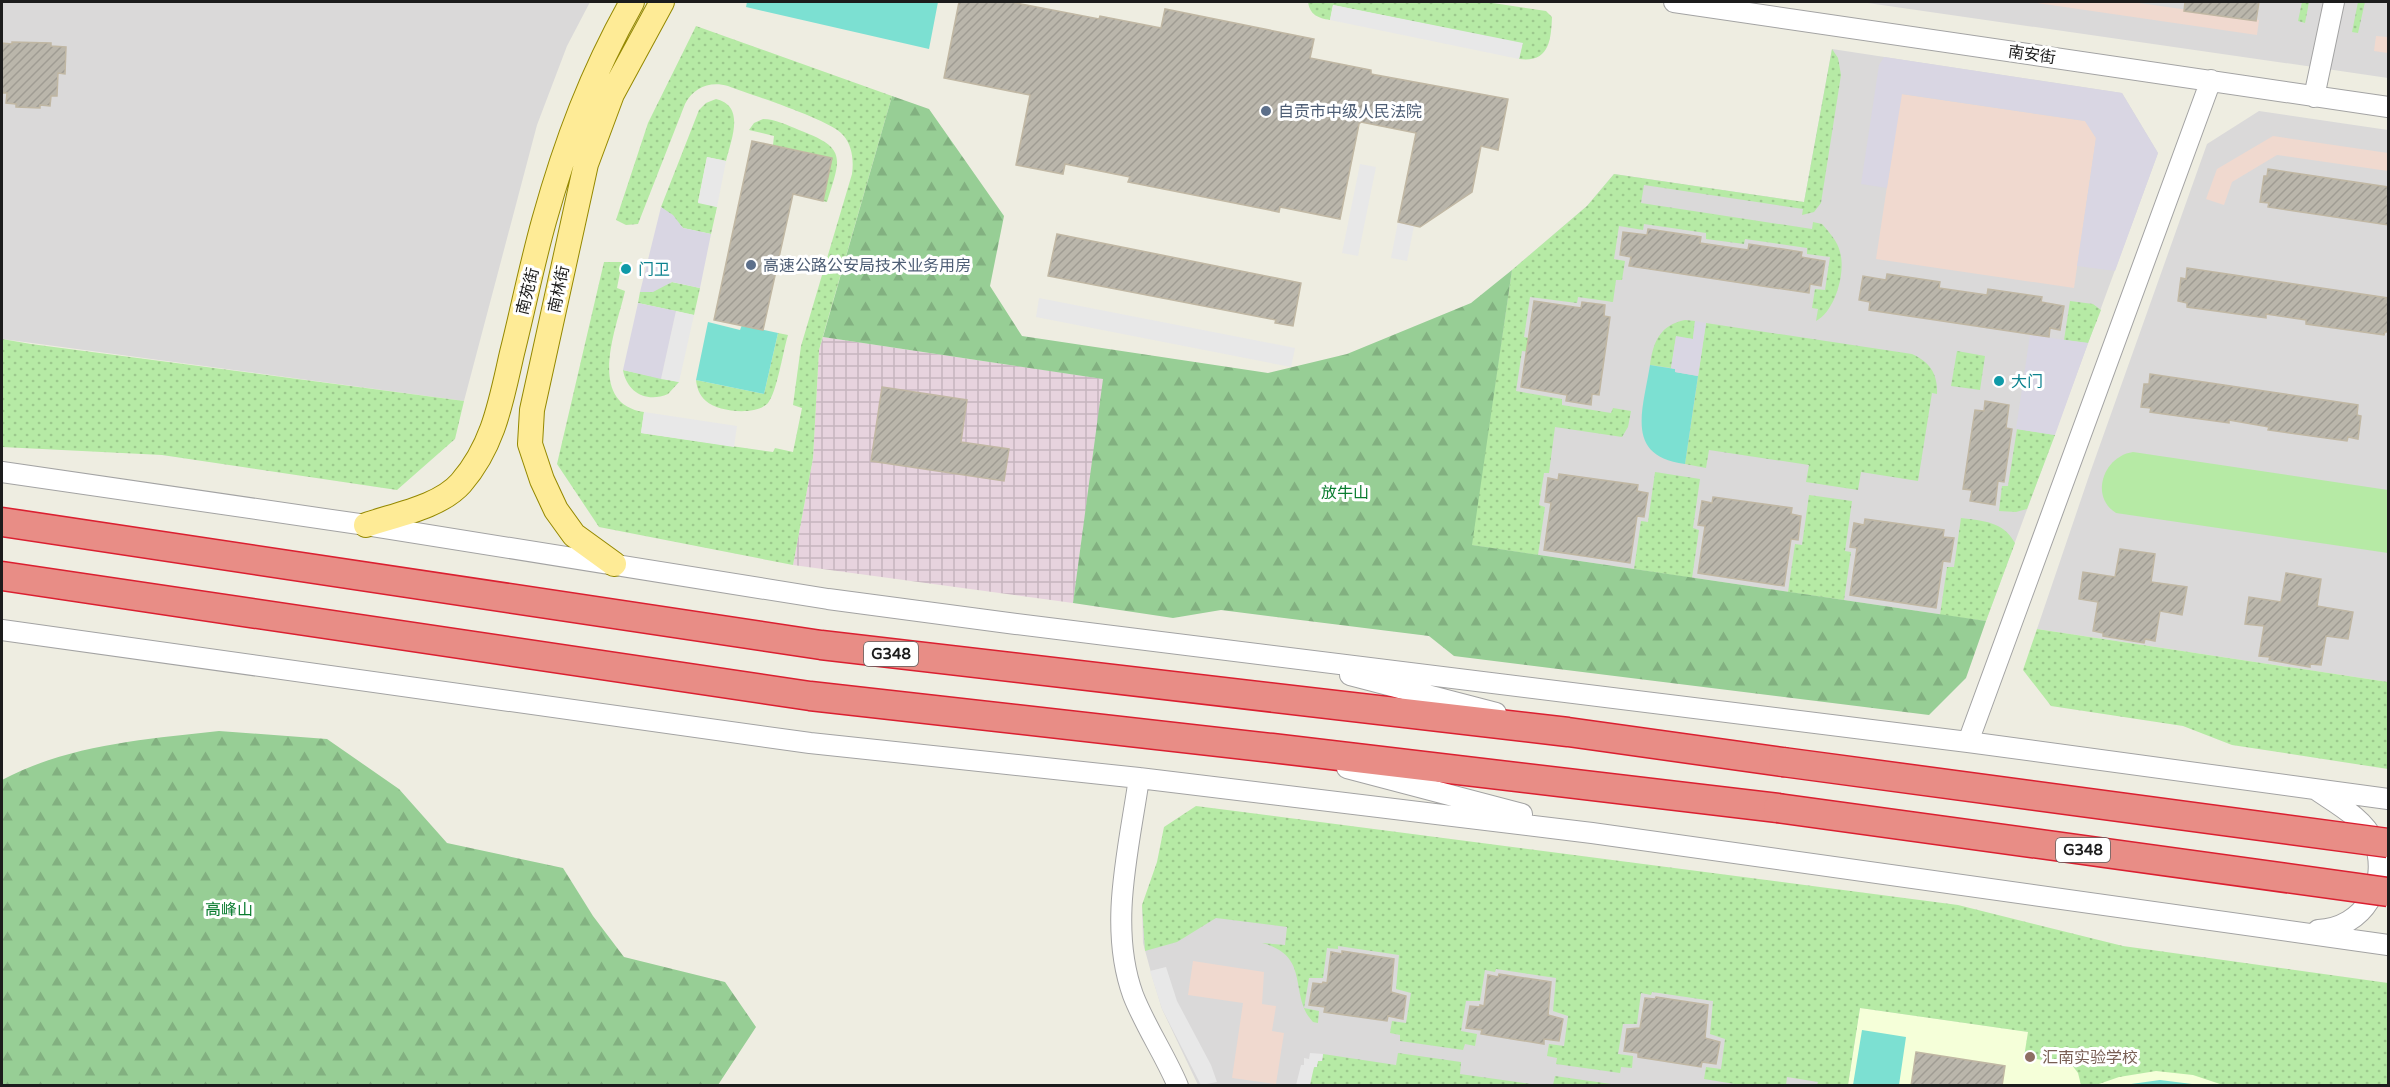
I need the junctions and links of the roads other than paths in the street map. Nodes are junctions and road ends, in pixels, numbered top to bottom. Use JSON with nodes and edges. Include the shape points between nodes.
{"nodes":[{"id":1,"x":632,"y":2,"type":"edge"},
{"id":2,"x":662,"y":2,"type":"edge"},
{"id":3,"x":1674,"y":2,"type":"edge"},
{"id":4,"x":2334,"y":2,"type":"edge"},
{"id":5,"x":2211,"y":80,"type":"junction"},
{"id":6,"x":2314,"y":97,"type":"junction"},
{"id":7,"x":2388,"y":107,"type":"edge"},
{"id":8,"x":2,"y":472,"type":"edge"},
{"id":9,"x":2,"y":522,"type":"edge"},
{"id":10,"x":366,"y":525,"type":"junction"},
{"id":11,"x":614,"y":564,"type":"junction"},
{"id":12,"x":2,"y":576,"type":"edge"},
{"id":13,"x":2,"y":630,"type":"edge"},
{"id":14,"x":1270,"y":655,"type":"junction"},
{"id":15,"x":1568,"y":732,"type":"junction"},
{"id":16,"x":1968,"y":742,"type":"junction"},
{"id":17,"x":1272,"y":748,"type":"junction"},
{"id":18,"x":1139,"y":778,"type":"junction"},
{"id":19,"x":2313,"y":787,"type":"junction"},
{"id":20,"x":2388,"y":799,"type":"edge"},
{"id":21,"x":1592,"y":833,"type":"junction"},
{"id":22,"x":2388,"y":843,"type":"edge"},
{"id":23,"x":2388,"y":892,"type":"edge"},
{"id":24,"x":2292,"y":931,"type":"junction"},
{"id":25,"x":2388,"y":945,"type":"edge"},
{"id":26,"x":1178,"y":1086,"type":"edge"}],
"edges":[{"from":1,"to":10,"type":"main road","name":"南苑街","via":[[588,88],[563,159],[488,444],[459,485],[429,505]]},
{"from":2,"to":11,"type":"main road","name":"南林街","via":[[612,94],[586,164],[532,410],[530,444],[556,510],[574,535]]},
{"from":3,"to":5,"type":"street","name":"南安街"},
{"from":4,"to":6,"type":"street"},
{"from":5,"to":6,"type":"street","name":"南安街"},
{"from":5,"to":16,"type":"street"},
{"from":6,"to":7,"type":"street","name":"南安街"},
{"from":8,"to":10,"type":"street"},
{"from":9,"to":15,"type":"highway","number":"G348","via":[[821,645]]},
{"from":10,"to":11,"type":"street"},
{"from":11,"to":14,"type":"street","via":[[934,613]]},
{"from":12,"to":17,"type":"highway","number":"G348","via":[[810,696]]},
{"from":13,"to":18,"type":"street","via":[[810,743]]},
{"from":14,"to":15,"type":"street"},
{"from":14,"to":16,"type":"street"},
{"from":15,"to":22,"type":"highway","number":"G348","bridge":true},
{"from":16,"to":19,"type":"street"},
{"from":17,"to":21,"type":"street"},
{"from":17,"to":23,"type":"highway","number":"G348","bridge":true,"via":[[1778,808]]},
{"from":18,"to":21,"type":"street"},
{"from":18,"to":26,"type":"street","via":[[1125,882],[1121,938],[1124,965],[1134,997]]},
{"from":19,"to":20,"type":"street"},
{"from":19,"to":24,"type":"street","via":[[2360,821],[2374,841],[2379,865],[2377,884],[2375,895],[2349,923],[2327,930]]},
{"from":21,"to":24,"type":"street"},
{"from":24,"to":25,"type":"street"}]}
